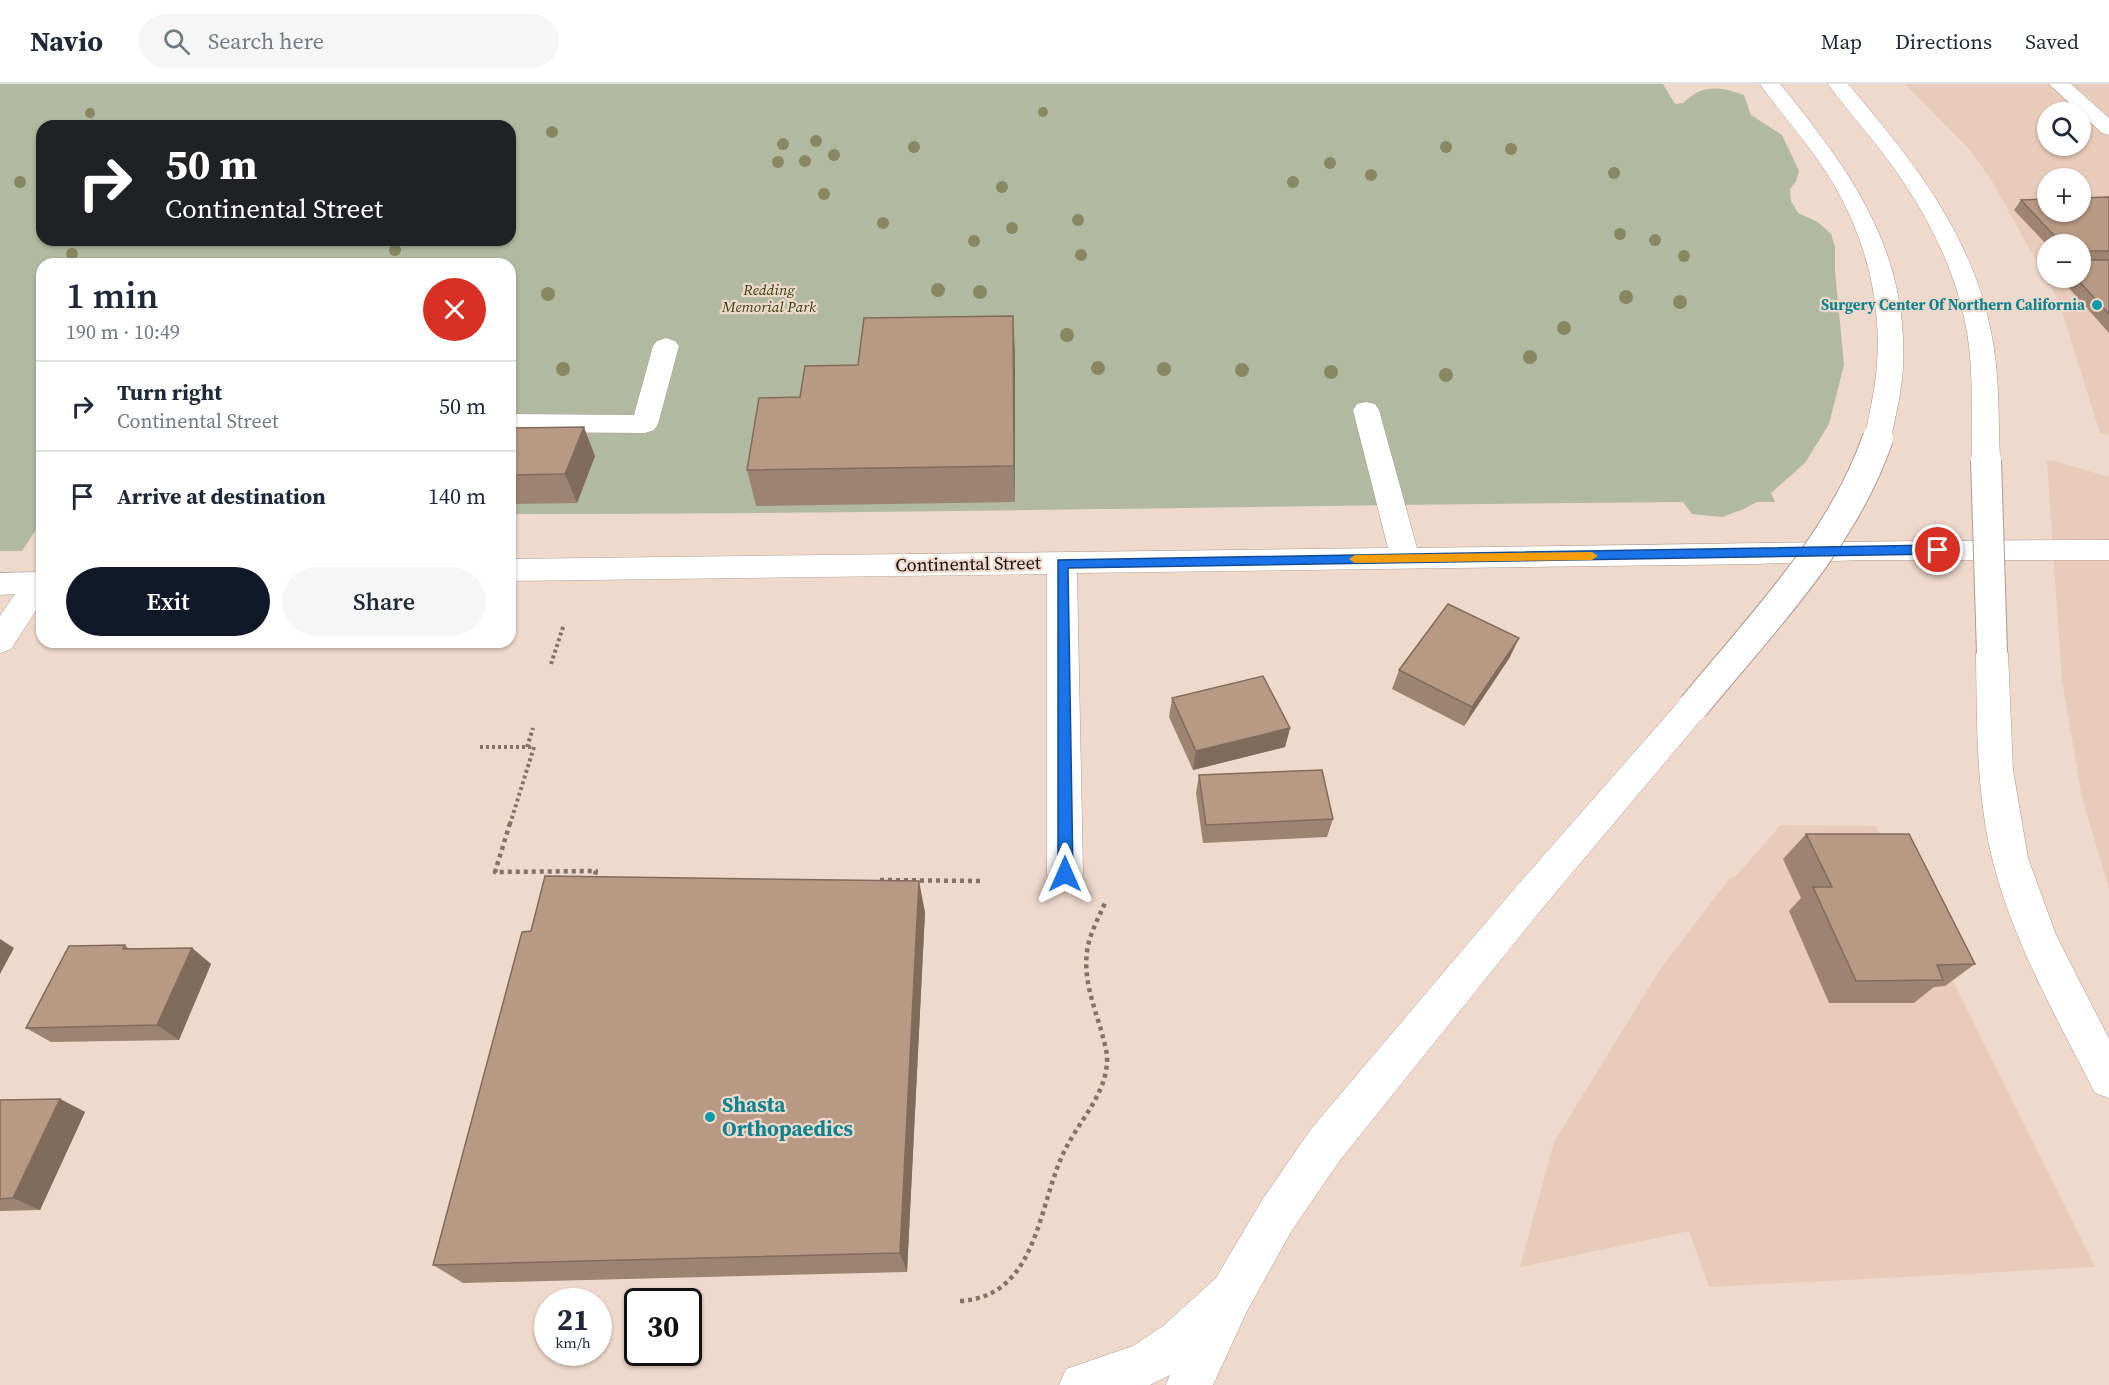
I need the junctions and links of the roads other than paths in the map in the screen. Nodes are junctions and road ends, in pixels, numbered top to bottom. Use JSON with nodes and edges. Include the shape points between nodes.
{"nodes":[{"id":1,"x":1770,"y":84,"type":"edge"},
{"id":2,"x":1838,"y":84,"type":"edge"},
{"id":3,"x":2060,"y":84,"type":"edge"},
{"id":4,"x":2109,"y":129,"type":"edge"},
{"id":5,"x":666,"y":346,"type":"dead end"},
{"id":6,"x":1366,"y":410,"type":"dead end"},
{"id":7,"x":516,"y":423,"type":"edge"},
{"id":8,"x":2109,"y":549,"type":"edge"},
{"id":9,"x":1405,"y":558,"type":"junction"},
{"id":10,"x":1062,"y":563,"type":"junction"},
{"id":11,"x":516,"y":570,"type":"edge"},
{"id":12,"x":36,"y":583,"type":"edge"},
{"id":13,"x":0,"y":584,"type":"edge"},
{"id":14,"x":36,"y":589,"type":"edge"},
{"id":15,"x":0,"y":641,"type":"edge"},
{"id":16,"x":1065,"y":874,"type":"dead end"},
{"id":17,"x":2109,"y":1080,"type":"edge"},
{"id":18,"x":1232,"y":1294,"type":"junction"},
{"id":19,"x":1082,"y":1385,"type":"edge"},
{"id":20,"x":1189,"y":1385,"type":"edge"}],
"edges":[{"from":1,"to":18,"type":"main road","bridge":true,"via":[[1855,203],[1881,269],[1890,366],[1878,438],[1866,473],[1841,520],[1812,561],[1326,1144],[1277,1215]]},
{"from":2,"to":17,"type":"main road","bridge":true,"via":[[1924,193],[1962,267],[1979,332],[1993,730],[1999,791],[2017,883],[2064,992]]},
{"from":3,"to":4,"type":"main road"},
{"from":5,"to":7,"type":"main road","via":[[645,424]]},
{"from":6,"to":9,"type":"main road"},
{"from":8,"to":9,"type":"main road","name":"Continental Street"},
{"from":9,"to":10,"type":"main road","name":"Continental Street"},
{"from":10,"to":11,"type":"main road","name":"Continental Street"},
{"from":10,"to":16,"type":"main road"},
{"from":12,"to":13,"type":"main road"},
{"from":14,"to":15,"type":"main road"},
{"from":18,"to":19,"type":"main road","via":[[1179,1342],[1149,1362]]},
{"from":18,"to":20,"type":"main road"}]}
